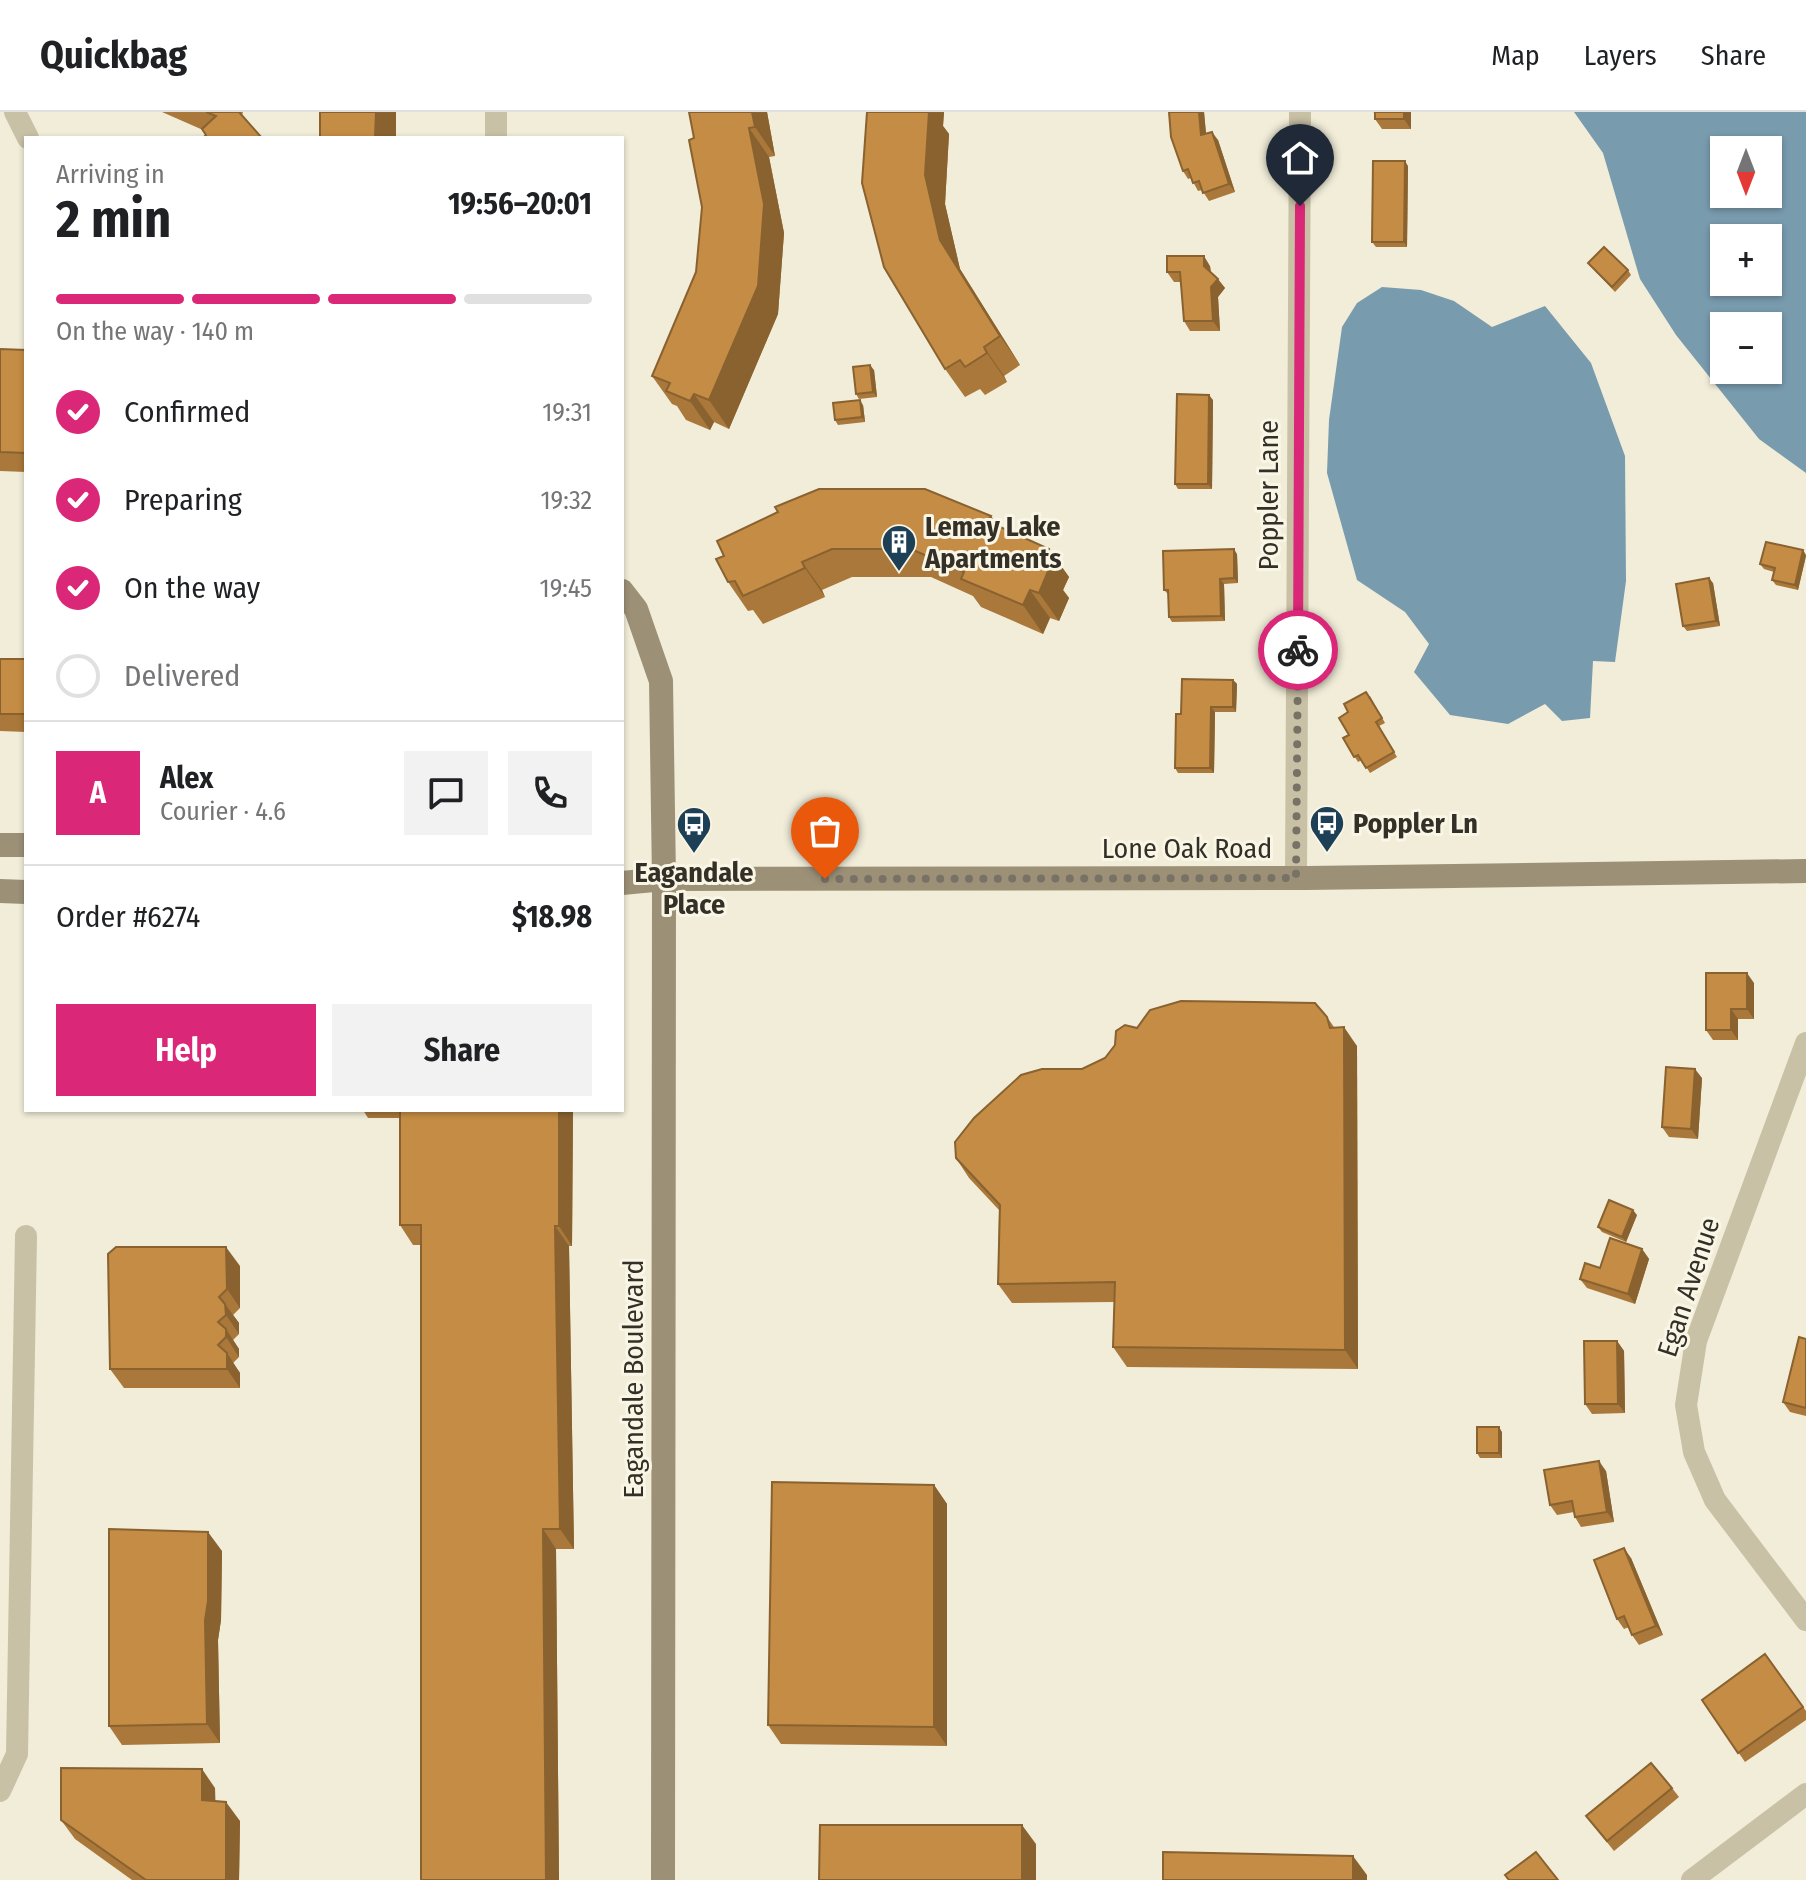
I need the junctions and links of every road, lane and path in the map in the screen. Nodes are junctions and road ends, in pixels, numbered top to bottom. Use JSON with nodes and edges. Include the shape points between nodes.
{"nodes":[{"id":1,"x":15,"y":112,"type":"edge"},
{"id":2,"x":496,"y":112,"type":"edge"},
{"id":3,"x":1300,"y":112,"type":"edge"},
{"id":4,"x":27,"y":136,"type":"edge"},
{"id":5,"x":496,"y":136,"type":"edge"},
{"id":6,"x":624,"y":594,"type":"edge"},
{"id":7,"x":0,"y":845,"type":"edge"},
{"id":8,"x":24,"y":845,"type":"edge"},
{"id":9,"x":1806,"y":871,"type":"edge"},
{"id":10,"x":624,"y":873,"type":"edge"},
{"id":11,"x":1296,"y":878,"type":"junction"},
{"id":12,"x":664,"y":879,"type":"junction"},
{"id":13,"x":624,"y":883,"type":"edge"},
{"id":14,"x":0,"y":891,"type":"edge"},
{"id":15,"x":24,"y":892,"type":"edge"},
{"id":16,"x":1806,"y":1043,"type":"edge"},
{"id":17,"x":26,"y":1236,"type":"dead end"},
{"id":18,"x":1806,"y":1620,"type":"edge"},
{"id":19,"x":0,"y":1791,"type":"edge"},
{"id":20,"x":1806,"y":1794,"type":"edge"},
{"id":21,"x":663,"y":1880,"type":"edge"},
{"id":22,"x":1692,"y":1880,"type":"edge"}],
"edges":[{"from":1,"to":4,"type":"street"},
{"from":2,"to":5,"type":"street"},
{"from":3,"to":11,"type":"street","name":"Poppler Lane"},
{"from":6,"to":12,"type":"street","via":[[636,609],[661,681]]},
{"from":7,"to":8,"type":"street"},
{"from":9,"to":11,"type":"street","name":"Lone Oak Road"},
{"from":10,"to":12,"type":"street","name":"Lone Oak Road"},
{"from":11,"to":12,"type":"street","name":"Lone Oak Road"},
{"from":12,"to":13,"type":"street","name":"Lone Oak Road"},
{"from":12,"to":21,"type":"street","name":"Eagandale Boulevard"},
{"from":14,"to":15,"type":"street"},
{"from":16,"to":18,"type":"street","name":"Egan Avenue","via":[[1696,1341],[1686,1405],[1694,1452],[1715,1500]]},
{"from":17,"to":19,"type":"street","via":[[17,1754]]},
{"from":20,"to":22,"type":"street"}]}
